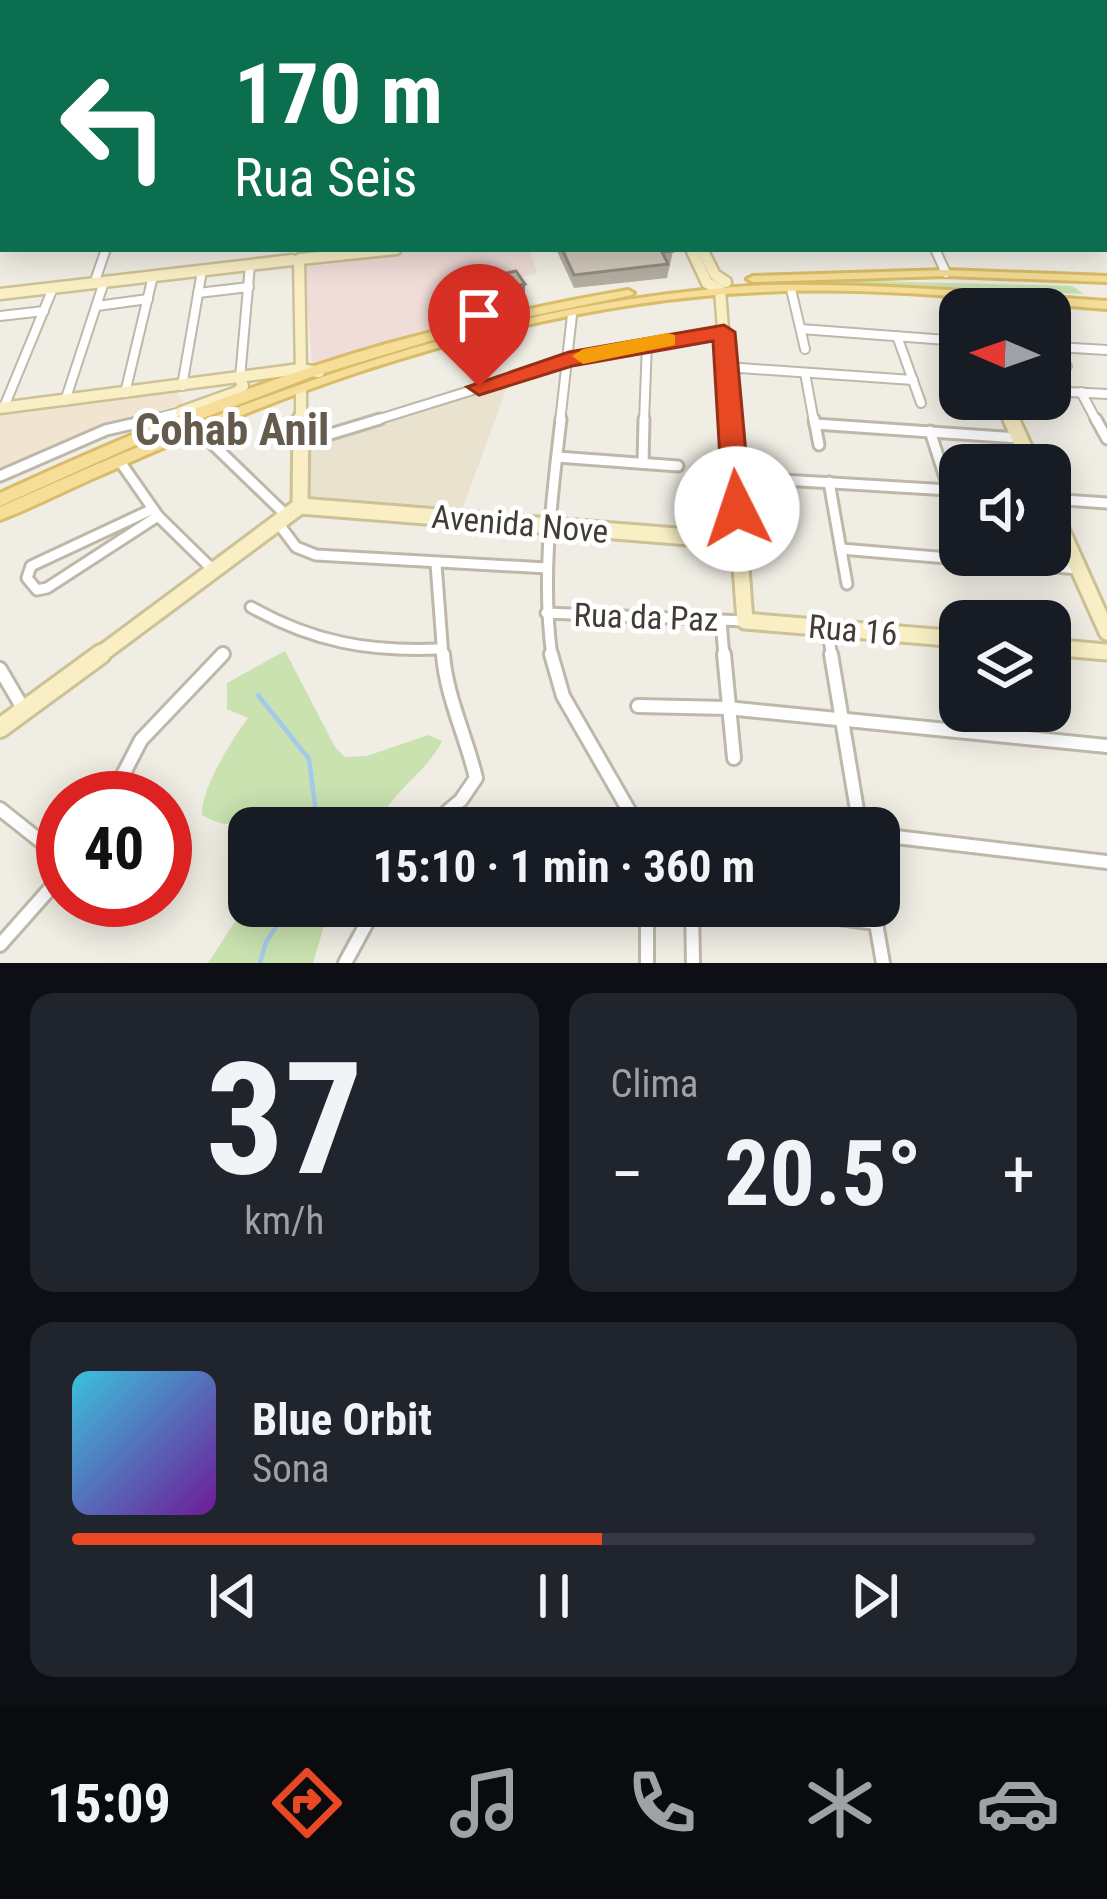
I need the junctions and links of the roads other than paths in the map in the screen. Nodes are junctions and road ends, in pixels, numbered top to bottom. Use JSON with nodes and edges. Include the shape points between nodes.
{"nodes":[{"id":1,"x":105,"y":252,"type":"edge"},
{"id":2,"x":346,"y":252,"type":"edge"},
{"id":3,"x":693,"y":252,"type":"edge"},
{"id":4,"x":704,"y":252,"type":"edge"},
{"id":5,"x":936,"y":252,"type":"edge"},
{"id":6,"x":296,"y":255,"type":"edge"},
{"id":7,"x":250,"y":265,"type":"junction"},
{"id":8,"x":179,"y":271,"type":"junction"},
{"id":9,"x":202,"y":271,"type":"junction"},
{"id":10,"x":946,"y":273,"type":"junction"},
{"id":11,"x":153,"y":276,"type":"junction"},
{"id":12,"x":1107,"y":279,"type":"edge"},
{"id":13,"x":100,"y":280,"type":"junction"},
{"id":14,"x":76,"y":283,"type":"junction"},
{"id":15,"x":791,"y":283,"type":"junction"},
{"id":16,"x":718,"y":285,"type":"junction"},
{"id":17,"x":249,"y":287,"type":"junction"},
{"id":18,"x":53,"y":288,"type":"junction"},
{"id":19,"x":198,"y":293,"type":"junction"},
{"id":20,"x":1,"y":295,"type":"edge"},
{"id":21,"x":1071,"y":296,"type":"edge"},
{"id":22,"x":148,"y":299,"type":"junction"},
{"id":23,"x":939,"y":300,"type":"edge"},
{"id":24,"x":1071,"y":304,"type":"edge"},
{"id":25,"x":1107,"y":304,"type":"edge"},
{"id":26,"x":97,"y":306,"type":"junction"},
{"id":27,"x":44,"y":311,"type":"junction"},
{"id":28,"x":572,"y":315,"type":"junction"},
{"id":29,"x":0,"y":316,"type":"edge"},
{"id":30,"x":801,"y":329,"type":"junction"},
{"id":31,"x":724,"y":332,"type":"junction"},
{"id":32,"x":897,"y":336,"type":"junction"},
{"id":33,"x":939,"y":339,"type":"edge"},
{"id":34,"x":647,"y":343,"type":"junction"},
{"id":35,"x":1071,"y":345,"type":"edge"},
{"id":36,"x":805,"y":349,"type":"dead end"},
{"id":37,"x":1107,"y":350,"type":"edge"},
{"id":38,"x":569,"y":359,"type":"junction"},
{"id":39,"x":726,"y":368,"type":"junction"},
{"id":40,"x":805,"y":373,"type":"junction"},
{"id":41,"x":240,"y":378,"type":"junction"},
{"id":42,"x":301,"y":379,"type":"junction"},
{"id":43,"x":913,"y":380,"type":"junction"},
{"id":44,"x":182,"y":386,"type":"junction"},
{"id":45,"x":1071,"y":392,"type":"edge"},
{"id":46,"x":1081,"y":392,"type":"junction"},
{"id":47,"x":125,"y":393,"type":"junction"},
{"id":48,"x":1107,"y":394,"type":"edge"},
{"id":49,"x":64,"y":401,"type":"junction"},
{"id":50,"x":922,"y":403,"type":"dead end"},
{"id":51,"x":1,"y":409,"type":"edge"},
{"id":52,"x":187,"y":420,"type":"junction"},
{"id":53,"x":1012,"y":420,"type":"edge"},
{"id":54,"x":815,"y":424,"type":"junction"},
{"id":55,"x":930,"y":431,"type":"junction"},
{"id":56,"x":1020,"y":438,"type":"junction"},
{"id":57,"x":1107,"y":439,"type":"edge"},
{"id":58,"x":301,"y":443,"type":"junction"},
{"id":59,"x":1023,"y":444,"type":"edge"},
{"id":60,"x":820,"y":446,"type":"dead end"},
{"id":61,"x":557,"y":458,"type":"junction"},
{"id":62,"x":939,"y":459,"type":"edge"},
{"id":63,"x":119,"y":460,"type":"junction"},
{"id":64,"x":643,"y":464,"type":"junction"},
{"id":65,"x":678,"y":466,"type":"dead end"},
{"id":66,"x":0,"y":476,"type":"edge"},
{"id":67,"x":735,"y":477,"type":"junction"},
{"id":68,"x":829,"y":482,"type":"junction"},
{"id":69,"x":939,"y":489,"type":"edge"},
{"id":70,"x":0,"y":500,"type":"edge"},
{"id":71,"x":1071,"y":502,"type":"edge"},
{"id":72,"x":1107,"y":503,"type":"edge"},
{"id":73,"x":156,"y":513,"type":"junction"},
{"id":74,"x":0,"y":514,"type":"edge"},
{"id":75,"x":288,"y":515,"type":"junction"},
{"id":76,"x":549,"y":526,"type":"junction"},
{"id":77,"x":740,"y":541,"type":"junction"},
{"id":78,"x":841,"y":549,"type":"junction"},
{"id":79,"x":1071,"y":552,"type":"edge"},
{"id":80,"x":436,"y":564,"type":"junction"},
{"id":81,"x":547,"y":568,"type":"junction"},
{"id":82,"x":1078,"y":569,"type":"junction"},
{"id":83,"x":213,"y":571,"type":"junction"},
{"id":84,"x":848,"y":584,"type":"dead end"},
{"id":85,"x":251,"y":607,"type":"dead end"},
{"id":86,"x":547,"y":613,"type":"junction"},
{"id":87,"x":721,"y":620,"type":"junction"},
{"id":88,"x":746,"y":621,"type":"junction"},
{"id":89,"x":827,"y":628,"type":"junction"},
{"id":90,"x":1107,"y":632,"type":"edge"},
{"id":91,"x":939,"y":637,"type":"edge"},
{"id":92,"x":440,"y":649,"type":"junction"},
{"id":93,"x":1071,"y":649,"type":"edge"},
{"id":94,"x":223,"y":652,"type":"dead end"},
{"id":95,"x":1107,"y":652,"type":"edge"},
{"id":96,"x":0,"y":669,"type":"edge"},
{"id":97,"x":638,"y":706,"type":"dead end"},
{"id":98,"x":727,"y":709,"type":"junction"},
{"id":99,"x":24,"y":710,"type":"junction"},
{"id":100,"x":842,"y":720,"type":"junction"},
{"id":101,"x":0,"y":728,"type":"edge"},
{"id":102,"x":1107,"y":746,"type":"edge"},
{"id":103,"x":734,"y":758,"type":"dead end"},
{"id":104,"x":124,"y":771,"type":"edge"},
{"id":105,"x":448,"y":807,"type":"edge"},
{"id":106,"x":627,"y":807,"type":"edge"},
{"id":107,"x":856,"y":807,"type":"edge"},
{"id":108,"x":0,"y":809,"type":"edge"},
{"id":109,"x":900,"y":837,"type":"edge"},
{"id":110,"x":36,"y":838,"type":"edge"},
{"id":111,"x":1107,"y":862,"type":"edge"},
{"id":112,"x":36,"y":904,"type":"edge"},
{"id":113,"x":365,"y":927,"type":"edge"},
{"id":114,"x":647,"y":927,"type":"edge"},
{"id":115,"x":692,"y":927,"type":"edge"},
{"id":116,"x":877,"y":927,"type":"edge"},
{"id":117,"x":0,"y":945,"type":"edge"},
{"id":118,"x":345,"y":963,"type":"edge"},
{"id":119,"x":646,"y":963,"type":"edge"},
{"id":120,"x":693,"y":963,"type":"edge"},
{"id":121,"x":883,"y":963,"type":"edge"}],
"edges":[{"from":1,"to":13,"type":"street"},
{"from":2,"to":6,"type":"street"},
{"from":3,"to":16,"type":"street"},
{"from":4,"to":16,"type":"street"},
{"from":5,"to":10,"type":"street"},
{"from":6,"to":7,"type":"street"},
{"from":6,"to":8,"type":"street"},
{"from":6,"to":42,"type":"street"},
{"from":7,"to":9,"type":"street"},
{"from":7,"to":17,"type":"street"},
{"from":8,"to":9,"type":"street"},
{"from":8,"to":11,"type":"street"},
{"from":8,"to":13,"type":"street"},
{"from":9,"to":19,"type":"street"},
{"from":10,"to":12,"type":"main road"},
{"from":10,"to":15,"type":"main road"},
{"from":10,"to":21,"type":"main road","via":[[1067,281],[1087,295]]},
{"from":11,"to":13,"type":"street"},
{"from":11,"to":22,"type":"street"},
{"from":13,"to":14,"type":"street"},
{"from":13,"to":26,"type":"street"},
{"from":14,"to":18,"type":"street"},
{"from":14,"to":20,"type":"street"},
{"from":15,"to":16,"type":"main road"},
{"from":15,"to":23,"type":"main road"},
{"from":15,"to":30,"type":"street"},
{"from":16,"to":28,"type":"main road"},
{"from":16,"to":31,"type":"street"},
{"from":16,"to":42,"type":"main road","via":[[469,326]]},
{"from":17,"to":19,"type":"street"},
{"from":17,"to":41,"type":"street"},
{"from":18,"to":20,"type":"street"},
{"from":18,"to":27,"type":"street"},
{"from":19,"to":44,"type":"street"},
{"from":22,"to":26,"type":"street"},
{"from":22,"to":47,"type":"street"},
{"from":24,"to":25,"type":"main road"},
{"from":26,"to":49,"type":"street"},
{"from":27,"to":29,"type":"street"},
{"from":27,"to":51,"type":"street"},
{"from":28,"to":38,"type":"street"},
{"from":28,"to":42,"type":"main road"},
{"from":30,"to":32,"type":"street"},
{"from":30,"to":36,"type":"street"},
{"from":31,"to":34,"type":"street"},
{"from":31,"to":39,"type":"street"},
{"from":32,"to":33,"type":"street"},
{"from":32,"to":43,"type":"street"},
{"from":34,"to":38,"type":"street"},
{"from":34,"to":64,"type":"street"},
{"from":35,"to":37,"type":"street"},
{"from":38,"to":58,"type":"street"},
{"from":38,"to":61,"type":"street"},
{"from":39,"to":40,"type":"street"},
{"from":39,"to":67,"type":"street"},
{"from":40,"to":43,"type":"street"},
{"from":40,"to":54,"type":"street"},
{"from":41,"to":42,"type":"street"},
{"from":41,"to":44,"type":"street"},
{"from":41,"to":52,"type":"street","via":[[237,392]]},
{"from":42,"to":52,"type":"main road"},
{"from":42,"to":58,"type":"street"},
{"from":43,"to":50,"type":"street"},
{"from":44,"to":47,"type":"street"},
{"from":45,"to":46,"type":"street"},
{"from":46,"to":48,"type":"street"},
{"from":46,"to":57,"type":"street"},
{"from":47,"to":49,"type":"street"},
{"from":49,"to":51,"type":"street"},
{"from":52,"to":63,"type":"main road"},
{"from":52,"to":66,"type":"street","via":[[106,430]]},
{"from":52,"to":70,"type":"main road"},
{"from":52,"to":75,"type":"street"},
{"from":53,"to":56,"type":"street"},
{"from":54,"to":55,"type":"street"},
{"from":54,"to":60,"type":"street"},
{"from":55,"to":56,"type":"street"},
{"from":55,"to":62,"type":"street"},
{"from":56,"to":59,"type":"street"},
{"from":58,"to":75,"type":"street"},
{"from":61,"to":64,"type":"street"},
{"from":61,"to":76,"type":"street"},
{"from":63,"to":73,"type":"street"},
{"from":63,"to":74,"type":"main road"},
{"from":64,"to":65,"type":"street"},
{"from":67,"to":68,"type":"street"},
{"from":67,"to":77,"type":"street"},
{"from":68,"to":69,"type":"street"},
{"from":68,"to":78,"type":"street"},
{"from":71,"to":72,"type":"street"},
{"from":73,"to":73,"type":"street","via":[[31,566],[27,578],[37,590],[47,588]]},
{"from":73,"to":83,"type":"street"},
{"from":75,"to":76,"type":"street","name":"Avenida Nove"},
{"from":75,"to":80,"type":"street","via":[[296,547],[316,555]]},
{"from":75,"to":83,"type":"street"},
{"from":76,"to":77,"type":"street","name":"Avenida Nove"},
{"from":76,"to":81,"type":"street"},
{"from":77,"to":88,"type":"street"},
{"from":78,"to":82,"type":"street"},
{"from":78,"to":84,"type":"street"},
{"from":79,"to":82,"type":"street"},
{"from":80,"to":81,"type":"street"},
{"from":80,"to":92,"type":"street"},
{"from":81,"to":86,"type":"street"},
{"from":82,"to":90,"type":"street"},
{"from":83,"to":99,"type":"street"},
{"from":85,"to":92,"type":"street","via":[[335,647]]},
{"from":86,"to":87,"type":"street","name":"Rua da Paz"},
{"from":86,"to":106,"type":"street","via":[[563,696]]},
{"from":87,"to":88,"type":"street","name":"Rua da Paz"},
{"from":87,"to":98,"type":"street"},
{"from":88,"to":89,"type":"street","name":"Rua 16"},
{"from":89,"to":91,"type":"street","name":"Rua 16"},
{"from":89,"to":100,"type":"street"},
{"from":92,"to":105,"type":"street","via":[[476,778]]},
{"from":93,"to":95,"type":"street"},
{"from":94,"to":104,"type":"street","via":[[140,740]]},
{"from":96,"to":99,"type":"street"},
{"from":97,"to":98,"type":"street"},
{"from":98,"to":100,"type":"street"},
{"from":98,"to":103,"type":"street"},
{"from":99,"to":101,"type":"street"},
{"from":100,"to":102,"type":"street"},
{"from":100,"to":107,"type":"street"},
{"from":108,"to":110,"type":"street"},
{"from":109,"to":111,"type":"street"},
{"from":112,"to":117,"type":"street"},
{"from":113,"to":118,"type":"street"},
{"from":114,"to":119,"type":"street"},
{"from":115,"to":120,"type":"street"},
{"from":116,"to":121,"type":"street"}]}
